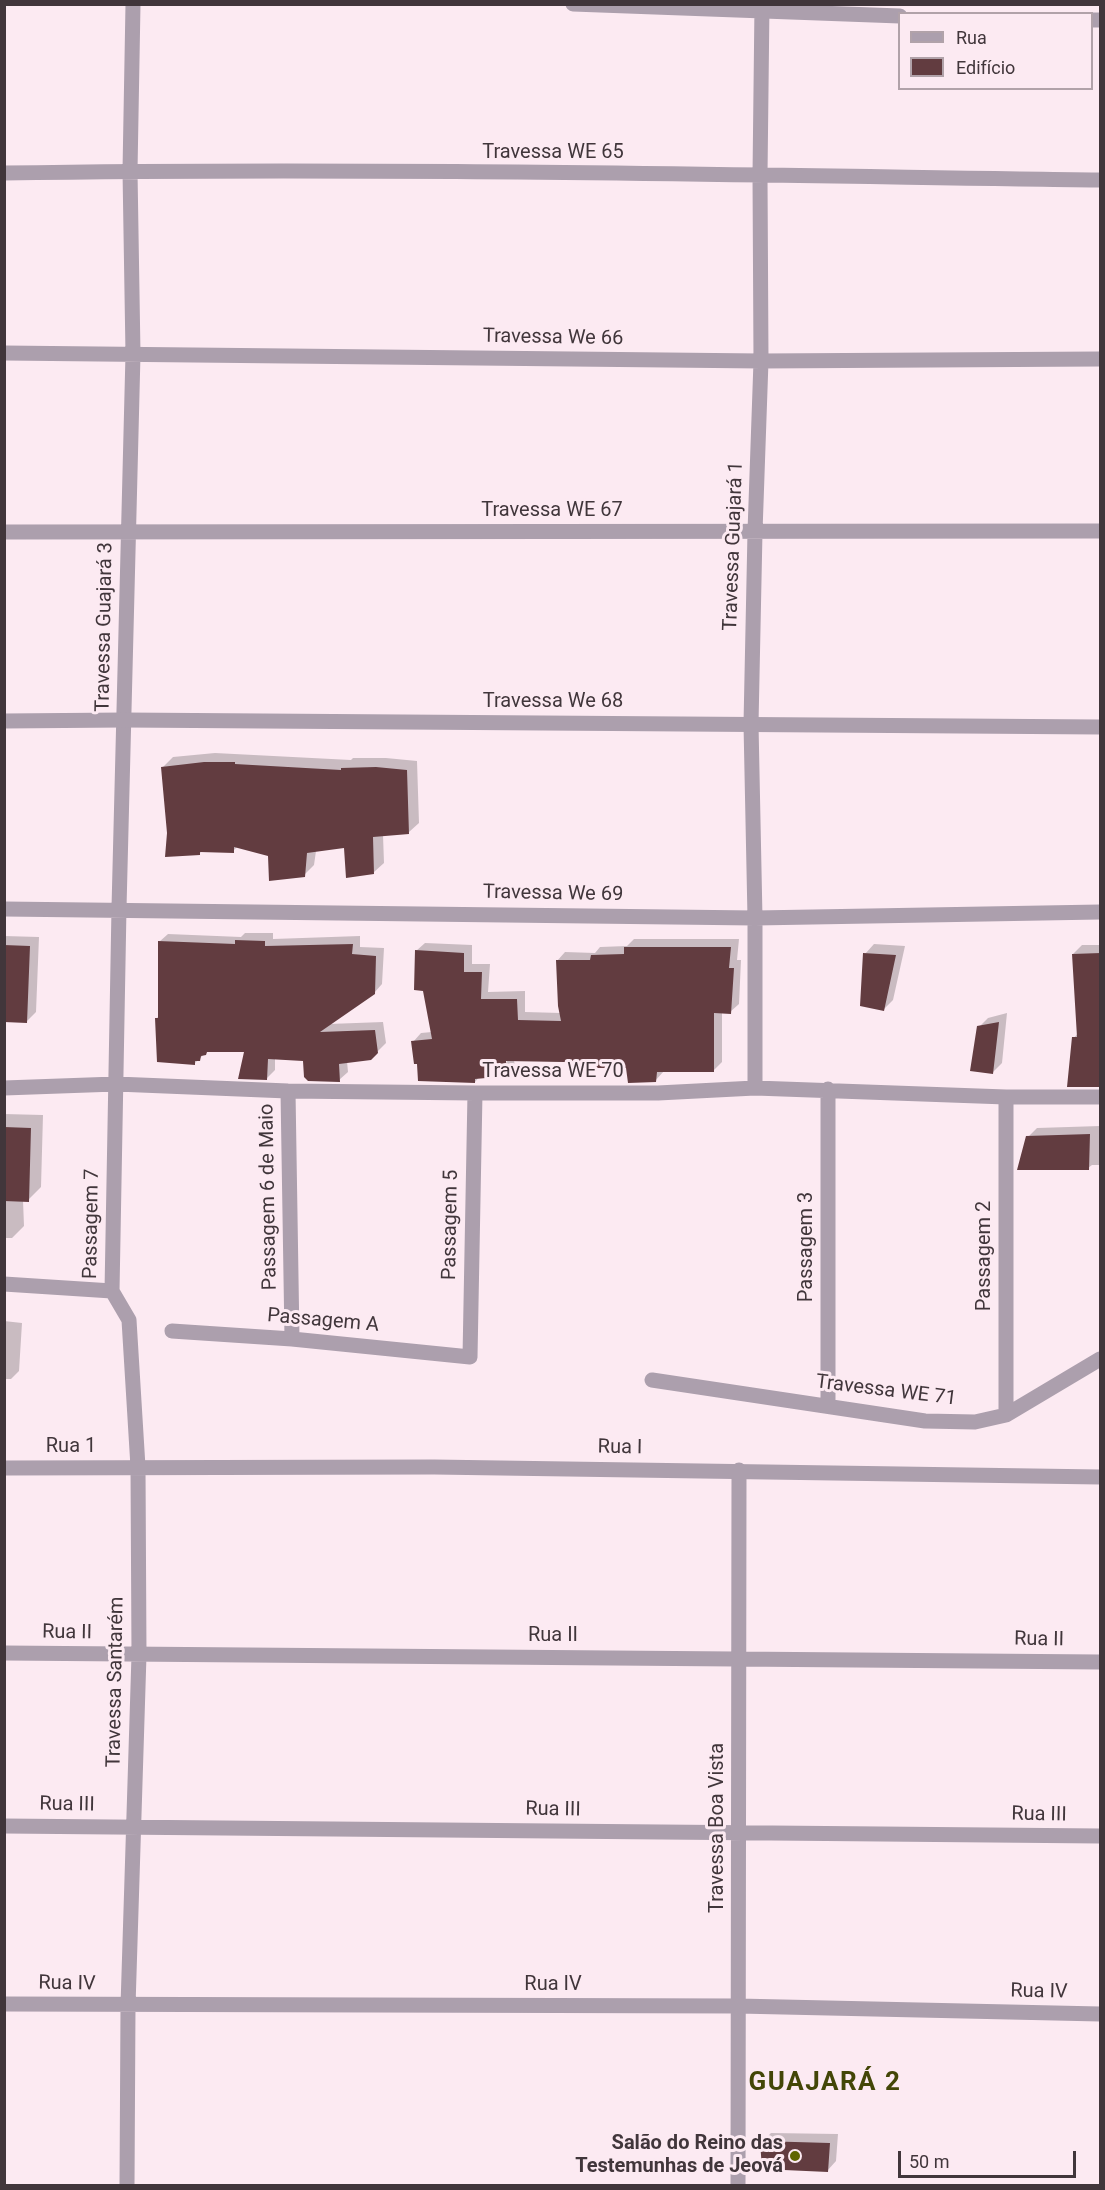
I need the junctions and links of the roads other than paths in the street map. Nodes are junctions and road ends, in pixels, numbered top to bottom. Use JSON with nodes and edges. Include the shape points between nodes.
{"nodes":[{"id":1,"x":133,"y":4,"type":"edge"},
{"id":2,"x":573,"y":4,"type":"edge"},
{"id":3,"x":762,"y":8,"type":"edge"},
{"id":4,"x":898,"y":16,"type":"edge"},
{"id":5,"x":130,"y":171,"type":"junction"},
{"id":6,"x":4,"y":173,"type":"edge"},
{"id":7,"x":760,"y":175,"type":"junction"},
{"id":8,"x":1101,"y":180,"type":"edge"},
{"id":9,"x":4,"y":353,"type":"edge"},
{"id":10,"x":134,"y":354,"type":"junction"},
{"id":11,"x":1101,"y":359,"type":"edge"},
{"id":12,"x":761,"y":361,"type":"junction"},
{"id":13,"x":1101,"y":531,"type":"edge"},
{"id":14,"x":4,"y":532,"type":"edge"},
{"id":15,"x":128,"y":532,"type":"junction"},
{"id":16,"x":754,"y":532,"type":"junction"},
{"id":17,"x":124,"y":720,"type":"junction"},
{"id":18,"x":4,"y":721,"type":"edge"},
{"id":19,"x":751,"y":724,"type":"junction"},
{"id":20,"x":1101,"y":727,"type":"edge"},
{"id":21,"x":119,"y":908,"type":"junction"},
{"id":22,"x":4,"y":909,"type":"edge"},
{"id":23,"x":1101,"y":912,"type":"edge"},
{"id":24,"x":755,"y":918,"type":"junction"},
{"id":25,"x":116,"y":1084,"type":"junction"},
{"id":26,"x":4,"y":1088,"type":"edge"},
{"id":27,"x":755,"y":1088,"type":"junction"},
{"id":28,"x":828,"y":1089,"type":"junction"},
{"id":29,"x":288,"y":1091,"type":"junction"},
{"id":30,"x":475,"y":1093,"type":"junction"},
{"id":31,"x":1006,"y":1097,"type":"junction"},
{"id":32,"x":1101,"y":1097,"type":"edge"},
{"id":33,"x":4,"y":1284,"type":"edge"},
{"id":34,"x":112,"y":1291,"type":"junction"},
{"id":35,"x":172,"y":1331,"type":"dead end"},
{"id":36,"x":292,"y":1339,"type":"junction"},
{"id":37,"x":470,"y":1357,"type":"joint"},
{"id":38,"x":1101,"y":1359,"type":"edge"},
{"id":39,"x":652,"y":1380,"type":"dead end"},
{"id":40,"x":828,"y":1405,"type":"junction"},
{"id":41,"x":1006,"y":1415,"type":"junction"},
{"id":42,"x":138,"y":1467,"type":"junction"},
{"id":43,"x":4,"y":1468,"type":"edge"},
{"id":44,"x":739,"y":1470,"type":"junction"},
{"id":45,"x":1101,"y":1477,"type":"edge"},
{"id":46,"x":4,"y":1653,"type":"edge"},
{"id":47,"x":139,"y":1655,"type":"junction"},
{"id":48,"x":738,"y":1658,"type":"junction"},
{"id":49,"x":1101,"y":1662,"type":"edge"},
{"id":50,"x":4,"y":1826,"type":"edge"},
{"id":51,"x":134,"y":1827,"type":"junction"},
{"id":52,"x":739,"y":1833,"type":"junction"},
{"id":53,"x":1101,"y":1836,"type":"edge"},
{"id":54,"x":4,"y":2004,"type":"edge"},
{"id":55,"x":128,"y":2006,"type":"junction"},
{"id":56,"x":738,"y":2006,"type":"junction"},
{"id":57,"x":1101,"y":2014,"type":"edge"},
{"id":58,"x":127,"y":2186,"type":"edge"},
{"id":59,"x":738,"y":2186,"type":"edge"}],
"edges":[{"from":1,"to":5,"type":"street","name":"Travessa Guajará 3"},
{"from":2,"to":3,"type":"street"},
{"from":3,"to":4,"type":"street"},
{"from":3,"to":7,"type":"street","name":"Travessa Guajará 1"},
{"from":5,"to":6,"type":"street","name":"Travessa WE 65"},
{"from":5,"to":7,"type":"street","name":"Travessa WE 65"},
{"from":5,"to":10,"type":"street","name":"Travessa Guajará 3"},
{"from":7,"to":8,"type":"street","name":"Travessa WE 65"},
{"from":7,"to":12,"type":"street","name":"Travessa Guajará 1"},
{"from":9,"to":10,"type":"street","name":"Travessa We 66"},
{"from":10,"to":12,"type":"street","name":"Travessa We 66"},
{"from":10,"to":15,"type":"street","name":"Travessa Guajará 3"},
{"from":11,"to":12,"type":"street","name":"Travessa We 66"},
{"from":12,"to":16,"type":"street","name":"Travessa Guajará 1"},
{"from":13,"to":16,"type":"street","name":"Travessa WE 67"},
{"from":14,"to":15,"type":"street","name":"Travessa WE 67"},
{"from":15,"to":16,"type":"street","name":"Travessa WE 67"},
{"from":15,"to":17,"type":"street","name":"Travessa Guajará 3"},
{"from":16,"to":19,"type":"street","name":"Travessa Guajará 1"},
{"from":17,"to":18,"type":"street","name":"Travessa We 68"},
{"from":17,"to":19,"type":"street","name":"Travessa We 68"},
{"from":17,"to":21,"type":"street","name":"Travessa Guajará 3"},
{"from":19,"to":20,"type":"street","name":"Travessa We 68"},
{"from":19,"to":24,"type":"street","name":"Travessa Guajará 1"},
{"from":21,"to":22,"type":"street","name":"Travessa We 69"},
{"from":21,"to":24,"type":"street","name":"Travessa We 69"},
{"from":21,"to":25,"type":"street","name":"Travessa Guajará 3"},
{"from":23,"to":24,"type":"street","name":"Travessa We 69"},
{"from":24,"to":27,"type":"street","name":"Travessa Guajará 1"},
{"from":25,"to":26,"type":"street","name":"Travessa WE 70"},
{"from":25,"to":29,"type":"street","name":"Travessa WE 70"},
{"from":25,"to":34,"type":"street","name":"Passagem 7"},
{"from":27,"to":28,"type":"street","name":"Travessa WE 70"},
{"from":27,"to":30,"type":"street","name":"Travessa WE 70","via":[[657,1093]]},
{"from":28,"to":31,"type":"street","name":"Travessa WE 70"},
{"from":28,"to":40,"type":"street","name":"Passagem 3"},
{"from":29,"to":30,"type":"street","name":"Travessa WE 70"},
{"from":29,"to":36,"type":"street","name":"Passagem 6 de Maio"},
{"from":30,"to":37,"type":"street","name":"Passagem 5"},
{"from":31,"to":32,"type":"street","name":"Travessa WE 70"},
{"from":31,"to":41,"type":"street","name":"Passagem 2"},
{"from":33,"to":34,"type":"street"},
{"from":34,"to":42,"type":"street","name":"Passagem 7","via":[[129,1320]]},
{"from":35,"to":36,"type":"street","name":"Passagem A"},
{"from":36,"to":37,"type":"street","name":"Passagem A"},
{"from":38,"to":41,"type":"street","name":"Travessa WE 71"},
{"from":39,"to":40,"type":"street","name":"Travessa WE 71"},
{"from":40,"to":41,"type":"street","name":"Travessa WE 71","via":[[950,1423]]},
{"from":42,"to":43,"type":"street","name":"Rua 1"},
{"from":42,"to":44,"type":"street","name":"Rua I"},
{"from":42,"to":47,"type":"street","name":"Travessa Santarém"},
{"from":44,"to":45,"type":"street","name":"Rua I"},
{"from":44,"to":48,"type":"street","name":"Travessa Boa Vista"},
{"from":46,"to":47,"type":"street","name":"Rua II"},
{"from":47,"to":48,"type":"street","name":"Rua II"},
{"from":47,"to":51,"type":"street","name":"Travessa Santarém"},
{"from":48,"to":49,"type":"street","name":"Rua II"},
{"from":48,"to":52,"type":"street","name":"Travessa Boa Vista"},
{"from":50,"to":51,"type":"street","name":"Rua III"},
{"from":51,"to":52,"type":"street","name":"Rua III"},
{"from":51,"to":55,"type":"street","name":"Travessa Santarém"},
{"from":52,"to":53,"type":"street","name":"Rua III"},
{"from":52,"to":56,"type":"street","name":"Travessa Boa Vista"},
{"from":54,"to":55,"type":"street","name":"Rua IV"},
{"from":55,"to":56,"type":"street","name":"Rua IV"},
{"from":55,"to":58,"type":"street","name":"Travessa Santarém"},
{"from":56,"to":57,"type":"street","name":"Rua IV"},
{"from":56,"to":59,"type":"street","name":"Travessa Boa Vista"}]}
